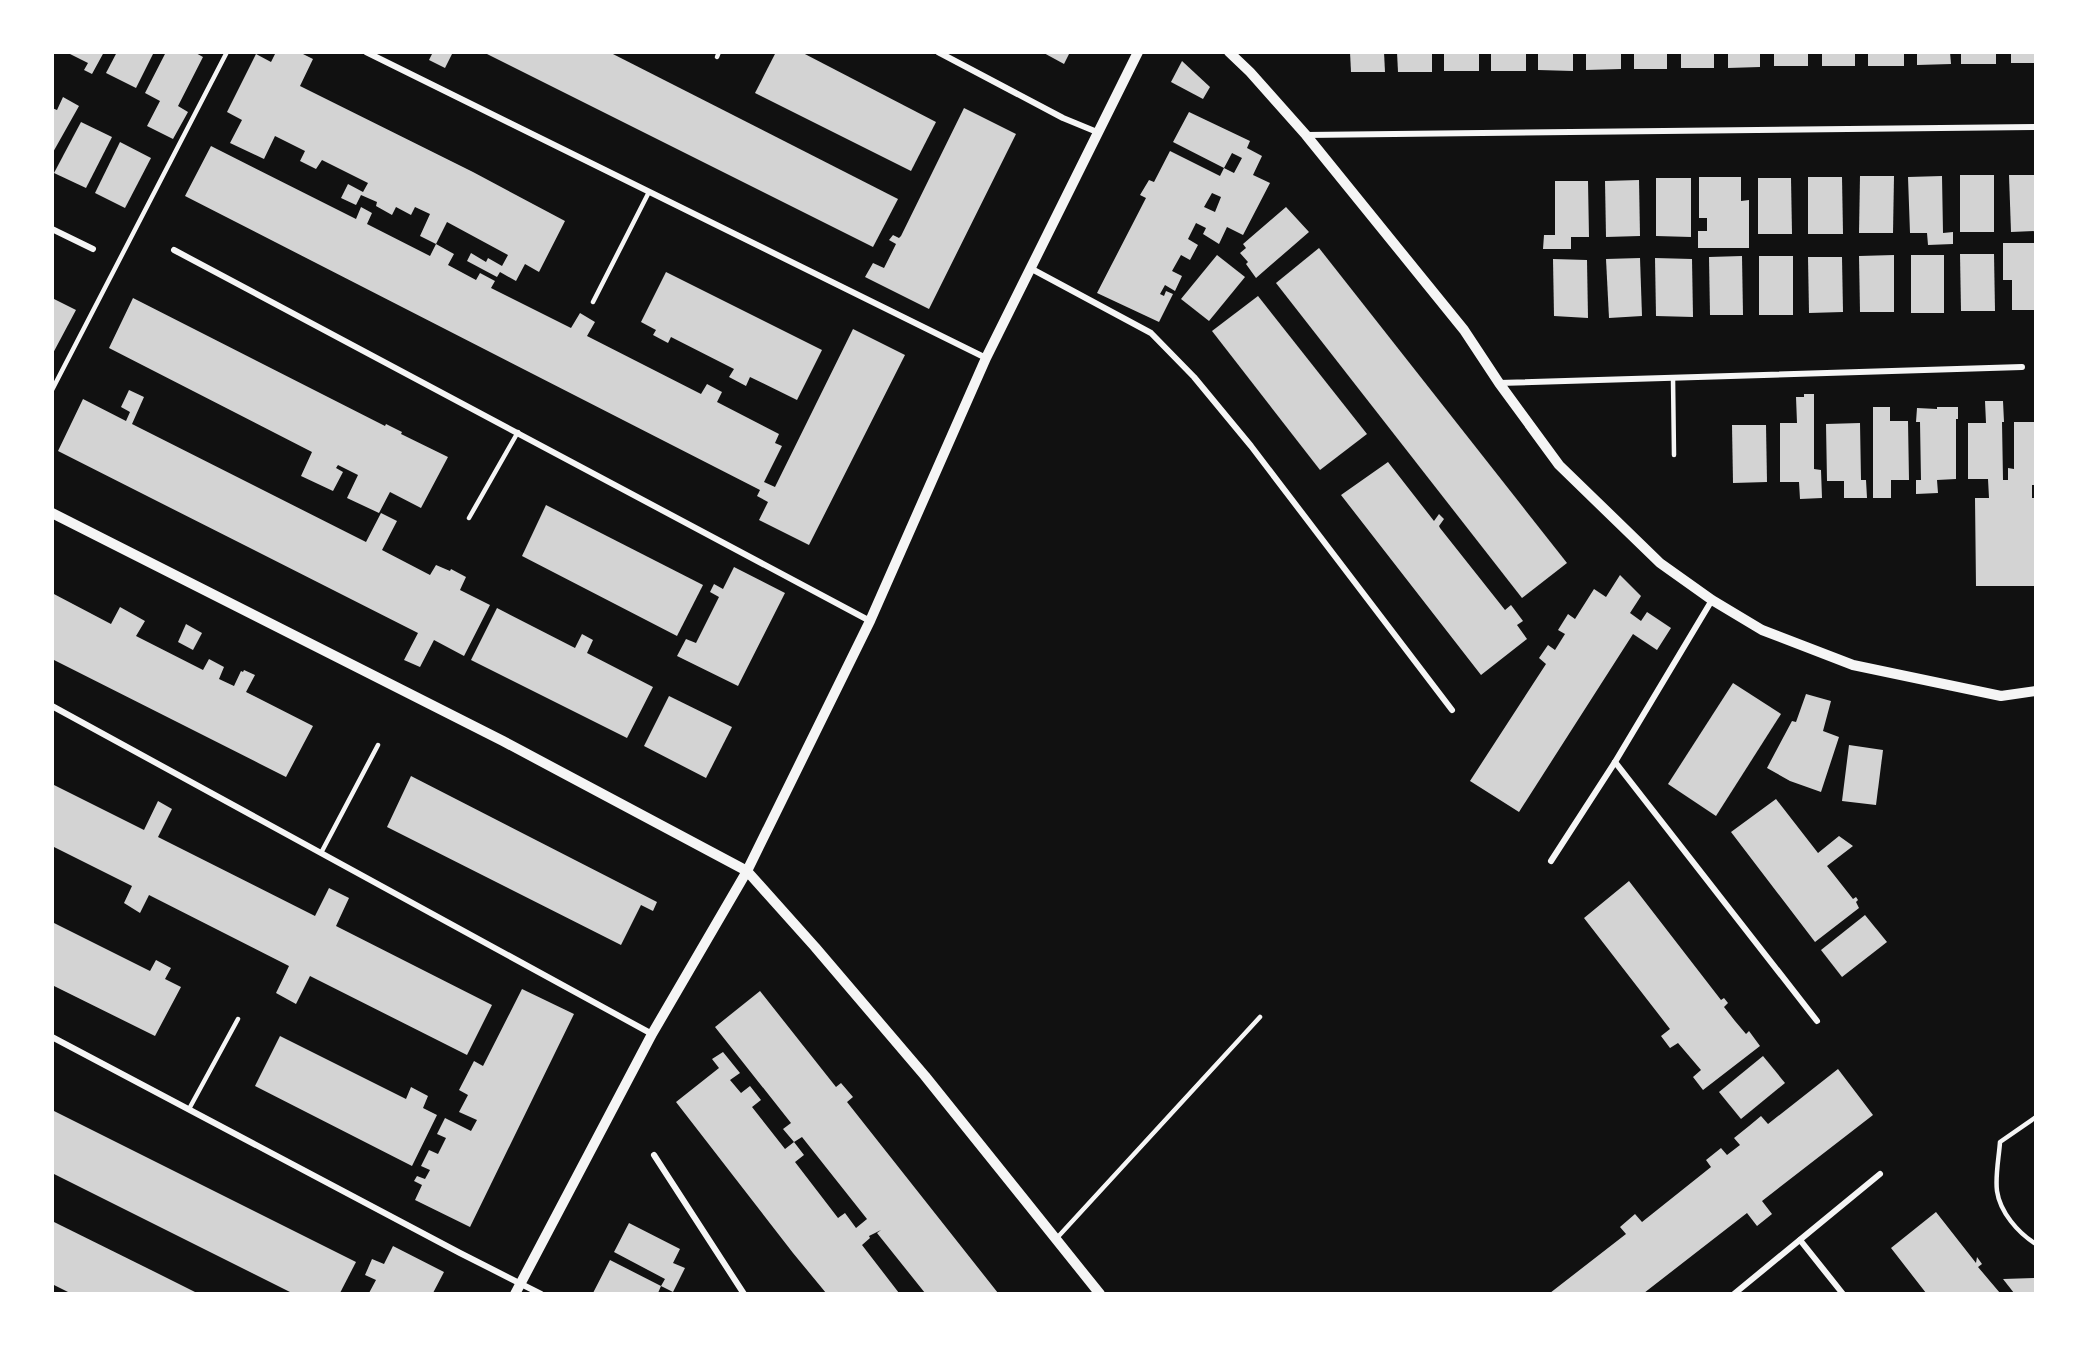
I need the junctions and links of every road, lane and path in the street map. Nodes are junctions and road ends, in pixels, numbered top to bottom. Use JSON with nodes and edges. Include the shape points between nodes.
{"nodes":[{"id":1,"x":227,"y":52,"type":"edge"},
{"id":2,"x":366,"y":52,"type":"edge"},
{"id":3,"x":938,"y":52,"type":"edge"},
{"id":4,"x":1138,"y":52,"type":"edge"},
{"id":5,"x":1229,"y":52,"type":"edge"},
{"id":6,"x":2036,"y":127,"type":"edge"},
{"id":7,"x":1097,"y":132,"type":"junction"},
{"id":8,"x":1306,"y":135,"type":"junction"},
{"id":9,"x":650,"y":192,"type":"junction"},
{"id":10,"x":52,"y":229,"type":"edge"},
{"id":11,"x":93,"y":249,"type":"dead end"},
{"id":12,"x":174,"y":250,"type":"dead end"},
{"id":13,"x":1029,"y":268,"type":"junction"},
{"id":14,"x":593,"y":302,"type":"dead end"},
{"id":15,"x":986,"y":358,"type":"junction"},
{"id":16,"x":2022,"y":367,"type":"dead end"},
{"id":17,"x":1673,"y":378,"type":"junction"},
{"id":18,"x":1499,"y":383,"type":"junction"},
{"id":19,"x":52,"y":390,"type":"edge"},
{"id":20,"x":518,"y":432,"type":"junction"},
{"id":21,"x":1674,"y":455,"type":"dead end"},
{"id":22,"x":52,"y":513,"type":"edge"},
{"id":23,"x":469,"y":518,"type":"dead end"},
{"id":24,"x":1712,"y":600,"type":"junction"},
{"id":25,"x":870,"y":621,"type":"junction"},
{"id":26,"x":2036,"y":692,"type":"edge"},
{"id":27,"x":52,"y":706,"type":"edge"},
{"id":28,"x":1452,"y":710,"type":"dead end"},
{"id":29,"x":378,"y":745,"type":"dead end"},
{"id":30,"x":1615,"y":762,"type":"junction"},
{"id":31,"x":321,"y":853,"type":"junction"},
{"id":32,"x":1551,"y":861,"type":"dead end"},
{"id":33,"x":747,"y":871,"type":"junction"},
{"id":34,"x":1260,"y":1017,"type":"dead end"},
{"id":35,"x":238,"y":1019,"type":"dead end"},
{"id":36,"x":1817,"y":1021,"type":"dead end"},
{"id":37,"x":652,"y":1034,"type":"junction"},
{"id":38,"x":52,"y":1037,"type":"edge"},
{"id":39,"x":189,"y":1109,"type":"junction"},
{"id":40,"x":2036,"y":1117,"type":"edge"},
{"id":41,"x":654,"y":1155,"type":"dead end"},
{"id":42,"x":1880,"y":1173,"type":"dead end"},
{"id":43,"x":1056,"y":1239,"type":"junction"},
{"id":44,"x":1800,"y":1240,"type":"junction"},
{"id":45,"x":2036,"y":1244,"type":"edge"},
{"id":46,"x":521,"y":1282,"type":"junction"},
{"id":47,"x":515,"y":1293,"type":"edge"},
{"id":48,"x":541,"y":1293,"type":"edge"},
{"id":49,"x":744,"y":1293,"type":"edge"},
{"id":50,"x":1100,"y":1293,"type":"edge"},
{"id":51,"x":1734,"y":1293,"type":"edge"},
{"id":52,"x":1843,"y":1293,"type":"edge"}],
"edges":[{"from":1,"to":19,"type":"lane"},
{"from":2,"to":9,"type":"street"},
{"from":3,"to":7,"type":"street"},
{"from":4,"to":7,"type":"street"},
{"from":5,"to":8,"type":"street"},
{"from":6,"to":8,"type":"street"},
{"from":7,"to":13,"type":"street"},
{"from":8,"to":18,"type":"street","via":[[1464,330]]},
{"from":9,"to":14,"type":"lane"},
{"from":9,"to":15,"type":"street"},
{"from":10,"to":11,"type":"street"},
{"from":12,"to":20,"type":"street"},
{"from":13,"to":15,"type":"street"},
{"from":13,"to":28,"type":"street","via":[[1151,333],[1251,446]]},
{"from":15,"to":25,"type":"street"},
{"from":16,"to":17,"type":"street"},
{"from":17,"to":18,"type":"street"},
{"from":17,"to":21,"type":"lane"},
{"from":18,"to":24,"type":"street","via":[[1559,465],[1659,563]]},
{"from":20,"to":23,"type":"lane"},
{"from":20,"to":25,"type":"street"},
{"from":22,"to":33,"type":"street","via":[[503,741]]},
{"from":24,"to":26,"type":"street","via":[[1762,630],[1853,665],[2001,696]]},
{"from":24,"to":30,"type":"street"},
{"from":25,"to":33,"type":"street"},
{"from":27,"to":31,"type":"street"},
{"from":29,"to":31,"type":"lane"},
{"from":30,"to":32,"type":"street"},
{"from":30,"to":36,"type":"street"},
{"from":31,"to":37,"type":"street"},
{"from":33,"to":37,"type":"street"},
{"from":33,"to":43,"type":"street","via":[[925,1076]]},
{"from":34,"to":43,"type":"lane"},
{"from":35,"to":39,"type":"lane"},
{"from":37,"to":46,"type":"street"},
{"from":38,"to":39,"type":"street"},
{"from":39,"to":46,"type":"street"},
{"from":40,"to":45,"type":"lane","via":[[2000,1142],[1997,1191],[2008,1218],[2021,1235]]},
{"from":41,"to":49,"type":"street"},
{"from":42,"to":44,"type":"street"},
{"from":43,"to":50,"type":"street"},
{"from":44,"to":51,"type":"street"},
{"from":44,"to":52,"type":"street"},
{"from":46,"to":47,"type":"street"},
{"from":46,"to":48,"type":"street"}]}
